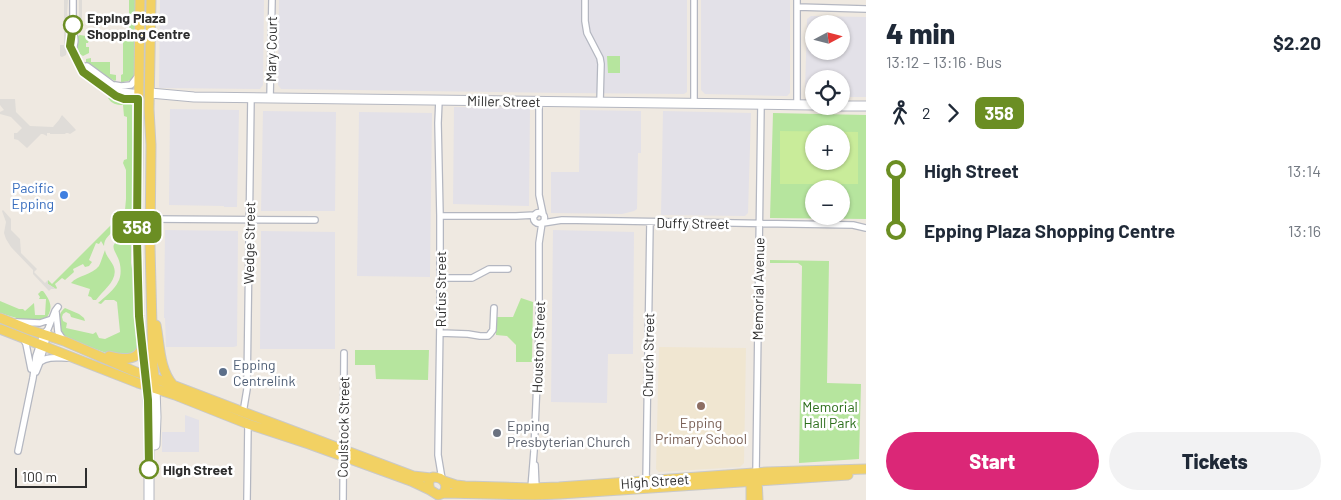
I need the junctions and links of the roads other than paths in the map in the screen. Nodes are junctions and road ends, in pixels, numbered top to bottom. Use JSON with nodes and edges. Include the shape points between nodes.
{"nodes":[{"id":1,"x":73,"y":0,"type":"edge"},
{"id":2,"x":140,"y":0,"type":"edge"},
{"id":3,"x":151,"y":0,"type":"edge"},
{"id":4,"x":272,"y":0,"type":"edge"},
{"id":5,"x":585,"y":0,"type":"edge"},
{"id":6,"x":694,"y":0,"type":"edge"},
{"id":7,"x":797,"y":0,"type":"edge"},
{"id":8,"x":797,"y":7,"type":"junction"},
{"id":9,"x":866,"y":9,"type":"edge"},
{"id":10,"x":81,"y":67,"type":"junction"},
{"id":11,"x":139,"y":74,"type":"junction"},
{"id":12,"x":113,"y":84,"type":"junction"},
{"id":13,"x":139,"y":96,"type":"junction"},
{"id":14,"x":150,"y":96,"type":"junction"},
{"id":15,"x":251,"y":98,"type":"junction"},
{"id":16,"x":270,"y":98,"type":"junction"},
{"id":17,"x":437,"y":100,"type":"junction"},
{"id":18,"x":539,"y":101,"type":"junction"},
{"id":19,"x":600,"y":102,"type":"junction"},
{"id":20,"x":694,"y":103,"type":"junction"},
{"id":21,"x":761,"y":104,"type":"junction"},
{"id":22,"x":797,"y":104,"type":"junction"},
{"id":23,"x":805,"y":104,"type":"edge"},
{"id":24,"x":850,"y":106,"type":"edge"},
{"id":25,"x":866,"y":106,"type":"edge"},
{"id":26,"x":539,"y":195,"type":"junction"},
{"id":27,"x":543,"y":215,"type":"junction"},
{"id":28,"x":440,"y":216,"type":"junction"},
{"id":29,"x":150,"y":219,"type":"junction"},
{"id":30,"x":250,"y":220,"type":"junction"},
{"id":31,"x":315,"y":220,"type":"dead end"},
{"id":32,"x":537,"y":220,"type":"junction"},
{"id":33,"x":562,"y":220,"type":"junction"},
{"id":34,"x":650,"y":222,"type":"junction"},
{"id":35,"x":866,"y":223,"type":"edge"},
{"id":36,"x":759,"y":224,"type":"junction"},
{"id":37,"x":853,"y":226,"type":"junction"},
{"id":38,"x":866,"y":228,"type":"edge"},
{"id":39,"x":137,"y":238,"type":"junction"},
{"id":40,"x":508,"y":269,"type":"dead end"},
{"id":41,"x":440,"y":278,"type":"junction"},
{"id":42,"x":151,"y":302,"type":"junction"},
{"id":43,"x":494,"y":308,"type":"dead end"},
{"id":44,"x":4,"y":319,"type":"edge"},
{"id":45,"x":52,"y":319,"type":"junction"},
{"id":46,"x":0,"y":329,"type":"edge"},
{"id":47,"x":46,"y":333,"type":"junction"},
{"id":48,"x":440,"y":333,"type":"junction"},
{"id":49,"x":23,"y":338,"type":"junction"},
{"id":50,"x":64,"y":341,"type":"junction"},
{"id":51,"x":42,"y":345,"type":"junction"},
{"id":52,"x":142,"y":348,"type":"junction"},
{"id":53,"x":87,"y":350,"type":"junction"},
{"id":54,"x":344,"y":353,"type":"dead end"},
{"id":55,"x":77,"y":359,"type":"junction"},
{"id":56,"x":40,"y":362,"type":"junction"},
{"id":57,"x":150,"y":377,"type":"junction"},
{"id":58,"x":32,"y":378,"type":"junction"},
{"id":59,"x":173,"y":385,"type":"junction"},
{"id":60,"x":151,"y":387,"type":"junction"},
{"id":61,"x":247,"y":417,"type":"junction"},
{"id":62,"x":18,"y":451,"type":"dead end"},
{"id":63,"x":343,"y":453,"type":"junction"},
{"id":64,"x":866,"y":469,"type":"edge"},
{"id":65,"x":866,"y":474,"type":"edge"},
{"id":66,"x":438,"y":479,"type":"junction"},
{"id":67,"x":755,"y":479,"type":"junction"},
{"id":68,"x":646,"y":485,"type":"junction"},
{"id":69,"x":534,"y":493,"type":"edge"},
{"id":70,"x":438,"y":495,"type":"edge"},
{"id":71,"x":149,"y":500,"type":"edge"},
{"id":72,"x":153,"y":500,"type":"edge"},
{"id":73,"x":246,"y":500,"type":"edge"},
{"id":74,"x":343,"y":500,"type":"edge"},
{"id":75,"x":751,"y":500,"type":"edge"},
{"id":76,"x":758,"y":500,"type":"edge"}],
"edges":[{"from":1,"to":10,"type":"street","via":[[72,51]]},
{"from":2,"to":11,"type":"main road"},
{"from":3,"to":14,"type":"main road"},
{"from":4,"to":16,"type":"street","name":"Mary Court"},
{"from":5,"to":19,"type":"street","via":[[587,33],[601,64]]},
{"from":6,"to":20,"type":"street"},
{"from":7,"to":8,"type":"street"},
{"from":8,"to":9,"type":"street"},
{"from":8,"to":22,"type":"street"},
{"from":10,"to":12,"type":"street","via":[[87,66]]},
{"from":10,"to":13,"type":"street","via":[[83,72],[116,96],[124,99]]},
{"from":11,"to":12,"type":"street","via":[[131,85]]},
{"from":11,"to":13,"type":"main road"},
{"from":12,"to":13,"type":"street","via":[[121,91]]},
{"from":13,"to":14,"type":"main road"},
{"from":13,"to":39,"type":"main road"},
{"from":14,"to":15,"type":"street","name":"Miller Street"},
{"from":14,"to":29,"type":"main road"},
{"from":15,"to":16,"type":"street","name":"Miller Street"},
{"from":15,"to":30,"type":"street","name":"Wedge Street"},
{"from":16,"to":17,"type":"street","name":"Miller Street"},
{"from":17,"to":18,"type":"street","name":"Miller Street"},
{"from":17,"to":28,"type":"street","name":"Rufus Street"},
{"from":18,"to":19,"type":"street","name":"Miller Street"},
{"from":18,"to":26,"type":"street","name":"Houston Street"},
{"from":19,"to":20,"type":"street","name":"Miller Street"},
{"from":20,"to":21,"type":"street","name":"Miller Street"},
{"from":21,"to":22,"type":"street","name":"Miller Street"},
{"from":21,"to":36,"type":"street","name":"Memorial Avenue"},
{"from":22,"to":23,"type":"street","name":"Miller Street"},
{"from":24,"to":25,"type":"street"},
{"from":26,"to":27,"type":"street","name":"Houston Street"},
{"from":26,"to":32,"type":"street","name":"Houston Street"},
{"from":27,"to":32,"type":"street","name":"Duffy Street","via":[[540,213]]},
{"from":27,"to":33,"type":"street","name":"Duffy Street"},
{"from":28,"to":32,"type":"street","name":"Duffy Street","via":[[516,216]]},
{"from":28,"to":41,"type":"street","name":"Rufus Street"},
{"from":29,"to":30,"type":"street"},
{"from":29,"to":39,"type":"main road","via":[[142,236]]},
{"from":29,"to":42,"type":"main road"},
{"from":30,"to":31,"type":"street"},
{"from":30,"to":61,"type":"street","name":"Wedge Street"},
{"from":32,"to":33,"type":"street","name":"Duffy Street"},
{"from":32,"to":69,"type":"street","name":"Houston Street","via":[[539,324]]},
{"from":33,"to":34,"type":"street","name":"Duffy Street"},
{"from":34,"to":36,"type":"street","name":"Duffy Street"},
{"from":34,"to":68,"type":"street","name":"Church Street"},
{"from":35,"to":37,"type":"street","name":"Duffy Street"},
{"from":36,"to":37,"type":"street","name":"Duffy Street"},
{"from":36,"to":67,"type":"street","name":"Memorial Avenue"},
{"from":37,"to":38,"type":"street","name":"Duffy Street"},
{"from":39,"to":52,"type":"main road"},
{"from":40,"to":41,"type":"street","via":[[489,269],[472,278]]},
{"from":41,"to":48,"type":"street","name":"Rufus Street"},
{"from":42,"to":57,"type":"main road","via":[[153,367]]},
{"from":42,"to":59,"type":"main road","via":[[162,361],[166,376]]},
{"from":43,"to":48,"type":"street","via":[[490,334]]},
{"from":44,"to":45,"type":"street","via":[[22,323]]},
{"from":44,"to":47,"type":"main road","name":"High Street"},
{"from":45,"to":47,"type":"street"},
{"from":45,"to":50,"type":"street","via":[[58,307],[58,332]]},
{"from":46,"to":49,"type":"main road","name":"High Street"},
{"from":47,"to":50,"type":"main road","name":"High Street"},
{"from":47,"to":51,"type":"street"},
{"from":48,"to":66,"type":"street","name":"Rufus Street"},
{"from":49,"to":51,"type":"main road","name":"High Street"},
{"from":49,"to":58,"type":"street"},
{"from":50,"to":53,"type":"main road","name":"High Street"},
{"from":51,"to":55,"type":"main road","name":"High Street"},
{"from":51,"to":56,"type":"street"},
{"from":51,"to":58,"type":"street","via":[[36,356]]},
{"from":52,"to":53,"type":"main road","via":[[140,354],[125,359]]},
{"from":52,"to":57,"type":"main road"},
{"from":53,"to":57,"type":"main road","name":"High Street"},
{"from":54,"to":63,"type":"street","name":"Coulstock Street"},
{"from":55,"to":56,"type":"street","via":[[50,358]]},
{"from":55,"to":60,"type":"main road","name":"High Street"},
{"from":56,"to":58,"type":"street"},
{"from":57,"to":59,"type":"main road","name":"High Street"},
{"from":57,"to":60,"type":"main road"},
{"from":58,"to":62,"type":"street"},
{"from":59,"to":61,"type":"main road","name":"High Street"},
{"from":60,"to":61,"type":"main road","name":"High Street"},
{"from":60,"to":71,"type":"street"},
{"from":60,"to":72,"type":"street","via":[[156,417]]},
{"from":61,"to":63,"type":"main road","name":"High Street"},
{"from":61,"to":73,"type":"street","name":"Wedge Street"},
{"from":63,"to":66,"type":"main road","name":"High Street","via":[[413,476]]},
{"from":63,"to":70,"type":"main road","name":"High Street"},
{"from":63,"to":74,"type":"street","name":"Coulstock Street"},
{"from":64,"to":67,"type":"main road","name":"High Street","via":[[804,470]]},
{"from":65,"to":67,"type":"main road","name":"High Street"},
{"from":66,"to":69,"type":"main road","name":"High Street","via":[[456,485]]},
{"from":66,"to":70,"type":"main road","via":[[446,488]]},
{"from":66,"to":70,"type":"main road","via":[[428,483]]},
{"from":67,"to":68,"type":"main road","name":"High Street"},
{"from":67,"to":75,"type":"main road","name":"Memorial Avenue"},
{"from":67,"to":76,"type":"main road","name":"Memorial Avenue"},
{"from":68,"to":69,"type":"main road","name":"High Street"},
{"from":69,"to":70,"type":"main road","name":"High Street"}]}
